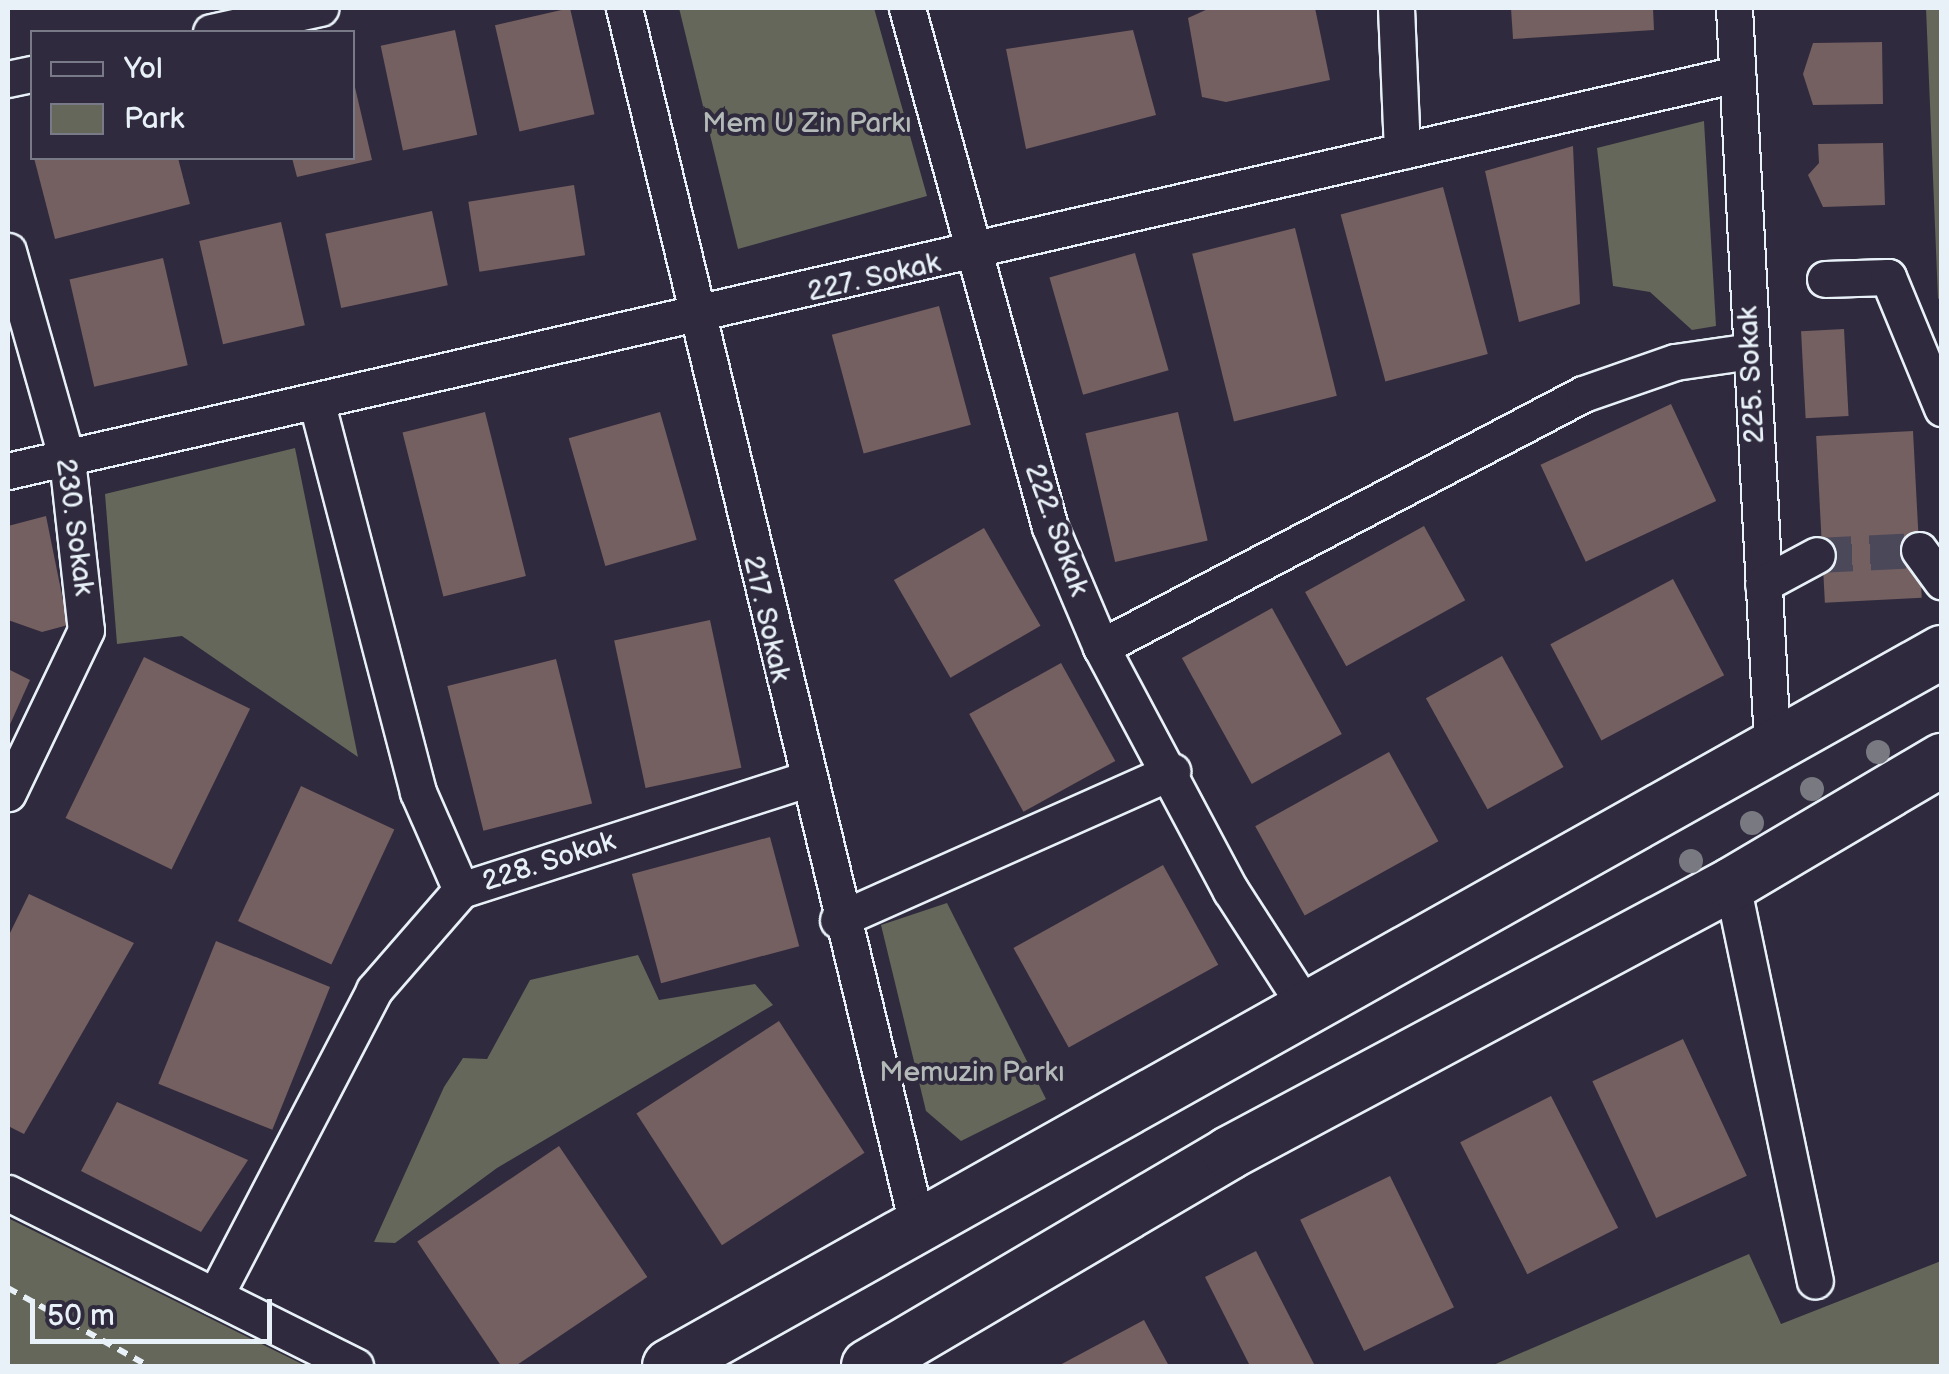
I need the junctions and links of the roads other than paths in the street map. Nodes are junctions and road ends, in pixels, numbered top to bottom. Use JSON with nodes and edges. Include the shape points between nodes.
{"nodes":[{"id":1,"x":320,"y":8,"type":"edge"},
{"id":2,"x":624,"y":8,"type":"edge"},
{"id":3,"x":907,"y":8,"type":"edge"},
{"id":4,"x":1396,"y":8,"type":"edge"},
{"id":5,"x":1734,"y":8,"type":"edge"},
{"id":6,"x":221,"y":30,"type":"edge"},
{"id":7,"x":1738,"y":74,"type":"junction"},
{"id":8,"x":1402,"y":150,"type":"junction"},
{"id":9,"x":8,"y":251,"type":"edge"},
{"id":10,"x":970,"y":256,"type":"junction"},
{"id":11,"x":1826,"y":279,"type":"dead end"},
{"id":12,"x":696,"y":318,"type":"junction"},
{"id":13,"x":1750,"y":350,"type":"junction"},
{"id":14,"x":317,"y":404,"type":"junction"},
{"id":15,"x":1942,"y":408,"type":"edge"},
{"id":16,"x":67,"y":459,"type":"junction"},
{"id":17,"x":8,"y":471,"type":"edge"},
{"id":18,"x":1918,"y":550,"type":"dead end"},
{"id":19,"x":1816,"y":556,"type":"tunnel mouth"},
{"id":20,"x":1942,"y":582,"type":"edge"},
{"id":21,"x":1763,"y":584,"type":"junction"},
{"id":22,"x":1100,"y":647,"type":"junction"},
{"id":23,"x":1942,"y":652,"type":"edge"},
{"id":24,"x":1772,"y":743,"type":"junction"},
{"id":25,"x":1942,"y":760,"type":"edge"},
{"id":26,"x":1172,"y":770,"type":"junction"},
{"id":27,"x":804,"y":780,"type":"junction"},
{"id":28,"x":8,"y":794,"type":"edge"},
{"id":29,"x":1732,"y":884,"type":"junction"},
{"id":30,"x":461,"y":890,"type":"junction"},
{"id":31,"x":838,"y":920,"type":"junction"},
{"id":32,"x":1307,"y":1010,"type":"junction"},
{"id":33,"x":8,"y":1193,"type":"edge"},
{"id":34,"x":918,"y":1228,"type":"junction"},
{"id":35,"x":1816,"y":1280,"type":"dead end"},
{"id":36,"x":215,"y":1296,"type":"junction"},
{"id":37,"x":356,"y":1366,"type":"edge"},
{"id":38,"x":669,"y":1366,"type":"edge"},
{"id":39,"x":868,"y":1366,"type":"edge"}],
"edges":[{"from":1,"to":6,"type":"street"},
{"from":2,"to":12,"type":"street","name":"217. Sokak"},
{"from":3,"to":10,"type":"street","name":"222. Sokak"},
{"from":4,"to":8,"type":"street"},
{"from":5,"to":7,"type":"street","name":"225. Sokak"},
{"from":7,"to":8,"type":"street","name":"227. Sokak"},
{"from":7,"to":13,"type":"street","name":"225. Sokak"},
{"from":8,"to":10,"type":"street","name":"227. Sokak"},
{"from":9,"to":16,"type":"street","name":"230. Sokak"},
{"from":10,"to":12,"type":"street","name":"227. Sokak"},
{"from":10,"to":22,"type":"street","name":"222. Sokak","via":[[1050,528]]},
{"from":11,"to":15,"type":"street","via":[[1888,277]]},
{"from":12,"to":14,"type":"street","name":"227. Sokak"},
{"from":12,"to":27,"type":"street","name":"217. Sokak"},
{"from":13,"to":21,"type":"street","name":"225. Sokak"},
{"from":13,"to":22,"type":"street","via":[[1675,362],[1583,394]]},
{"from":14,"to":16,"type":"street","name":"227. Sokak"},
{"from":14,"to":30,"type":"street","via":[[418,792]]},
{"from":16,"to":17,"type":"street","name":"227. Sokak"},
{"from":16,"to":28,"type":"street","name":"230. Sokak","via":[[86,630]]},
{"from":18,"to":20,"type":"street"},
{"from":19,"to":21,"type":"street"},
{"from":21,"to":24,"type":"street","name":"225. Sokak"},
{"from":22,"to":26,"type":"street","name":"222. Sokak"},
{"from":23,"to":24,"type":"highway"},
{"from":24,"to":32,"type":"highway"},
{"from":25,"to":29,"type":"highway"},
{"from":26,"to":31,"type":"street"},
{"from":26,"to":32,"type":"street","name":"222. Sokak","via":[[1230,891]]},
{"from":27,"to":30,"type":"street","name":"228. Sokak"},
{"from":27,"to":31,"type":"street","name":"217. Sokak"},
{"from":29,"to":35,"type":"street"},
{"from":29,"to":39,"type":"highway","via":[[1229,1153]]},
{"from":30,"to":36,"type":"street","name":"228. Sokak","via":[[374,990]]},
{"from":31,"to":34,"type":"street","name":"217. Sokak"},
{"from":32,"to":34,"type":"highway"},
{"from":33,"to":36,"type":"street"},
{"from":34,"to":38,"type":"highway"},
{"from":36,"to":37,"type":"street"}]}
